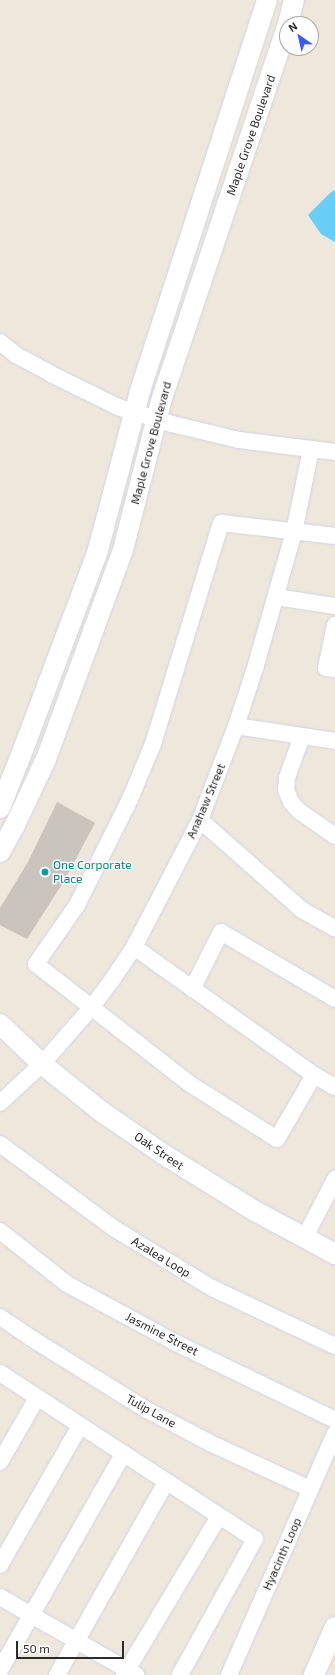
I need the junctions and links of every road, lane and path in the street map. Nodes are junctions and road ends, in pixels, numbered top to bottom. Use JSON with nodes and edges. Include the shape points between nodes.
{"nodes":[{"id":1,"x":267,"y":0,"type":"edge"},
{"id":2,"x":294,"y":0,"type":"edge"},
{"id":3,"x":290,"y":16,"type":"edge"},
{"id":4,"x":279,"y":51,"type":"edge"},
{"id":5,"x":0,"y":342,"type":"edge"},
{"id":6,"x":134,"y":412,"type":"junction"},
{"id":7,"x":156,"y":419,"type":"junction"},
{"id":8,"x":311,"y":449,"type":"junction"},
{"id":9,"x":335,"y":452,"type":"edge"},
{"id":10,"x":294,"y":532,"type":"junction"},
{"id":11,"x":335,"y":536,"type":"edge"},
{"id":12,"x":276,"y":597,"type":"junction"},
{"id":13,"x":335,"y":606,"type":"edge"},
{"id":14,"x":335,"y":624,"type":"edge"},
{"id":15,"x":335,"y":669,"type":"edge"},
{"id":16,"x":236,"y":726,"type":"junction"},
{"id":17,"x":302,"y":736,"type":"junction"},
{"id":18,"x":335,"y":741,"type":"edge"},
{"id":19,"x":0,"y":808,"type":"edge"},
{"id":20,"x":200,"y":820,"type":"junction"},
{"id":21,"x":335,"y":836,"type":"edge"},
{"id":22,"x":0,"y":852,"type":"edge"},
{"id":23,"x":335,"y":928,"type":"edge"},
{"id":24,"x":134,"y":947,"type":"junction"},
{"id":25,"x":192,"y":988,"type":"junction"},
{"id":26,"x":335,"y":999,"type":"edge"},
{"id":27,"x":91,"y":1008,"type":"junction"},
{"id":28,"x":0,"y":1024,"type":"edge"},
{"id":29,"x":42,"y":1064,"type":"junction"},
{"id":30,"x":314,"y":1075,"type":"junction"},
{"id":31,"x":335,"y":1087,"type":"edge"},
{"id":32,"x":0,"y":1103,"type":"edge"},
{"id":33,"x":0,"y":1144,"type":"edge"},
{"id":34,"x":335,"y":1179,"type":"edge"},
{"id":35,"x":0,"y":1231,"type":"edge"},
{"id":36,"x":304,"y":1239,"type":"junction"},
{"id":37,"x":335,"y":1254,"type":"edge"},
{"id":38,"x":0,"y":1317,"type":"edge"},
{"id":39,"x":335,"y":1346,"type":"edge"},
{"id":40,"x":0,"y":1374,"type":"edge"},
{"id":41,"x":37,"y":1398,"type":"junction"},
{"id":42,"x":335,"y":1420,"type":"edge"},
{"id":43,"x":80,"y":1426,"type":"junction"},
{"id":44,"x":335,"y":1433,"type":"edge"},
{"id":45,"x":123,"y":1454,"type":"junction"},
{"id":46,"x":0,"y":1462,"type":"edge"},
{"id":47,"x":166,"y":1482,"type":"junction"},
{"id":48,"x":310,"y":1489,"type":"junction"},
{"id":49,"x":219,"y":1516,"type":"junction"},
{"id":50,"x":0,"y":1564,"type":"edge"},
{"id":51,"x":0,"y":1598,"type":"edge"},
{"id":52,"x":31,"y":1615,"type":"junction"},
{"id":53,"x":335,"y":1627,"type":"edge"},
{"id":54,"x":76,"y":1641,"type":"junction"},
{"id":55,"x":0,"y":1670,"type":"edge"},
{"id":56,"x":129,"y":1673,"type":"edge"},
{"id":57,"x":57,"y":1675,"type":"edge"},
{"id":58,"x":180,"y":1675,"type":"edge"},
{"id":59,"x":229,"y":1675,"type":"edge"},
{"id":60,"x":314,"y":1675,"type":"edge"}],
"edges":[{"from":1,"to":6,"type":"street","name":"Maple Grove Boulevard"},
{"from":2,"to":3,"type":"street"},
{"from":4,"to":7,"type":"street","name":"Maple Grove Boulevard"},
{"from":5,"to":6,"type":"street","via":[[16,355],[74,387]]},
{"from":6,"to":7,"type":"street"},
{"from":6,"to":19,"type":"street","name":"Maple Grove Boulevard","via":[[98,550]]},
{"from":7,"to":8,"type":"street","via":[[239,440]]},
{"from":7,"to":22,"type":"street","name":"Maple Grove Boulevard","via":[[123,550],[46,759]]},
{"from":8,"to":9,"type":"street"},
{"from":8,"to":10,"type":"street","name":"Anahaw Street"},
{"from":10,"to":11,"type":"street"},
{"from":10,"to":12,"type":"street","name":"Anahaw Street"},
{"from":10,"to":27,"type":"street","via":[[221,523],[174,681],[150,751],[127,805],[78,905],[36,964]]},
{"from":12,"to":13,"type":"street"},
{"from":12,"to":16,"type":"street","name":"Anahaw Street"},
{"from":14,"to":15,"type":"street","via":[[326,668]]},
{"from":16,"to":17,"type":"street"},
{"from":16,"to":20,"type":"street","name":"Anahaw Street"},
{"from":17,"to":18,"type":"street"},
{"from":17,"to":21,"type":"street","via":[[286,778],[286,790],[299,812]]},
{"from":20,"to":23,"type":"street","via":[[302,910]]},
{"from":20,"to":24,"type":"street","name":"Anahaw Street"},
{"from":24,"to":25,"type":"street"},
{"from":24,"to":27,"type":"street","name":"Anahaw Street"},
{"from":25,"to":26,"type":"street","via":[[221,932]]},
{"from":25,"to":30,"type":"street"},
{"from":27,"to":29,"type":"street","name":"Anahaw Street"},
{"from":27,"to":30,"type":"street","via":[[190,1084],[277,1139]]},
{"from":28,"to":29,"type":"street","name":"Oak Street"},
{"from":29,"to":32,"type":"street","name":"Anahaw Street"},
{"from":29,"to":36,"type":"street","name":"Oak Street","via":[[102,1112],[163,1154]]},
{"from":30,"to":31,"type":"street"},
{"from":33,"to":39,"type":"street","name":"Azalea Loop","via":[[115,1230],[212,1288]]},
{"from":34,"to":36,"type":"street"},
{"from":35,"to":42,"type":"street","name":"Jasmine Street","via":[[67,1284],[176,1343]]},
{"from":36,"to":37,"type":"street","name":"Oak Street"},
{"from":38,"to":48,"type":"street","name":"Tulip Lane","via":[[147,1410],[210,1443]]},
{"from":40,"to":41,"type":"street"},
{"from":41,"to":43,"type":"street"},
{"from":41,"to":46,"type":"street"},
{"from":43,"to":45,"type":"street"},
{"from":43,"to":50,"type":"street"},
{"from":44,"to":48,"type":"street","name":"Hyacinth Loop"},
{"from":45,"to":47,"type":"street"},
{"from":45,"to":52,"type":"street"},
{"from":47,"to":49,"type":"street"},
{"from":47,"to":54,"type":"street"},
{"from":48,"to":59,"type":"street","name":"Hyacinth Loop"},
{"from":49,"to":56,"type":"street"},
{"from":49,"to":58,"type":"street","via":[[255,1539]]},
{"from":51,"to":52,"type":"street"},
{"from":52,"to":54,"type":"street"},
{"from":52,"to":55,"type":"street"},
{"from":53,"to":60,"type":"street"},
{"from":54,"to":56,"type":"street"},
{"from":54,"to":57,"type":"street"}]}
